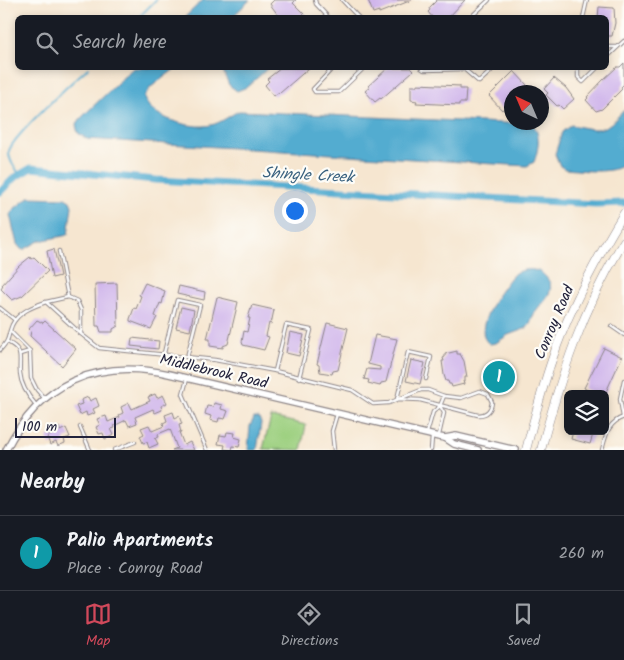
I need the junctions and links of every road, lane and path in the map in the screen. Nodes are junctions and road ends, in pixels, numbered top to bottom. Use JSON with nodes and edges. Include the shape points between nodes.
{"nodes":[{"id":1,"x":315,"y":0,"type":"edge"},
{"id":2,"x":342,"y":0,"type":"edge"},
{"id":3,"x":489,"y":0,"type":"edge"},
{"id":4,"x":587,"y":0,"type":"edge"},
{"id":5,"x":326,"y":15,"type":"edge"},
{"id":6,"x":355,"y":15,"type":"edge"},
{"id":7,"x":473,"y":15,"type":"edge"},
{"id":8,"x":584,"y":15,"type":"edge"},
{"id":9,"x":623,"y":43,"type":"edge"},
{"id":10,"x":609,"y":47,"type":"edge"},
{"id":11,"x":618,"y":47,"type":"junction"},
{"id":12,"x":609,"y":55,"type":"edge"},
{"id":13,"x":331,"y":70,"type":"edge"},
{"id":14,"x":362,"y":70,"type":"edge"},
{"id":15,"x":466,"y":70,"type":"edge"},
{"id":16,"x":491,"y":70,"type":"edge"},
{"id":17,"x":578,"y":70,"type":"edge"},
{"id":18,"x":595,"y":70,"type":"edge"},
{"id":19,"x":624,"y":213,"type":"edge"},
{"id":20,"x":624,"y":241,"type":"edge"},
{"id":21,"x":59,"y":251,"type":"dead end"},
{"id":22,"x":68,"y":297,"type":"junction"},
{"id":23,"x":46,"y":302,"type":"junction"},
{"id":24,"x":0,"y":308,"type":"edge"},
{"id":25,"x":15,"y":320,"type":"junction"},
{"id":26,"x":611,"y":326,"type":"dead end"},
{"id":27,"x":10,"y":331,"type":"junction"},
{"id":28,"x":81,"y":334,"type":"junction"},
{"id":29,"x":624,"y":335,"type":"edge"},
{"id":30,"x":8,"y":342,"type":"junction"},
{"id":31,"x":0,"y":350,"type":"edge"},
{"id":32,"x":30,"y":351,"type":"junction"},
{"id":33,"x":164,"y":353,"type":"junction"},
{"id":34,"x":20,"y":354,"type":"junction"},
{"id":35,"x":187,"y":356,"type":"junction"},
{"id":36,"x":275,"y":371,"type":"junction"},
{"id":37,"x":187,"y":378,"type":"junction"},
{"id":38,"x":299,"y":378,"type":"junction"},
{"id":39,"x":426,"y":379,"type":"dead end"},
{"id":40,"x":624,"y":380,"type":"edge"},
{"id":41,"x":444,"y":396,"type":"junction"},
{"id":42,"x":45,"y":399,"type":"junction"},
{"id":43,"x":398,"y":399,"type":"junction"},
{"id":44,"x":36,"y":406,"type":"junction"},
{"id":45,"x":440,"y":406,"type":"junction"},
{"id":46,"x":337,"y":413,"type":"junction"},
{"id":47,"x":624,"y":417,"type":"edge"},
{"id":48,"x":80,"y":427,"type":"dead end"},
{"id":49,"x":436,"y":436,"type":"junction"},
{"id":50,"x":135,"y":442,"type":"dead end"},
{"id":51,"x":6,"y":450,"type":"edge"},
{"id":52,"x":90,"y":450,"type":"edge"},
{"id":53,"x":114,"y":450,"type":"edge"},
{"id":54,"x":207,"y":450,"type":"edge"},
{"id":55,"x":334,"y":450,"type":"edge"},
{"id":56,"x":431,"y":450,"type":"edge"},
{"id":57,"x":478,"y":450,"type":"edge"},
{"id":58,"x":516,"y":450,"type":"edge"},
{"id":59,"x":526,"y":450,"type":"edge"},
{"id":60,"x":541,"y":450,"type":"edge"},
{"id":61,"x":602,"y":450,"type":"edge"}],
"edges":[{"from":1,"to":5,"type":"lane"},
{"from":2,"to":6,"type":"lane"},
{"from":3,"to":7,"type":"lane"},
{"from":4,"to":8,"type":"lane"},
{"from":9,"to":11,"type":"lane"},
{"from":10,"to":11,"type":"lane"},
{"from":11,"to":12,"type":"lane"},
{"from":13,"to":14,"type":"lane","via":[[315,85],[315,92],[339,92]]},
{"from":15,"to":16,"type":"lane","via":[[479,82]]},
{"from":17,"to":18,"type":"lane","via":[[578,77],[583,82]]},
{"from":19,"to":59,"type":"main road","name":"Conroy Road","via":[[597,259],[553,356]]},
{"from":20,"to":60,"type":"main road","name":"Conroy Road","via":[[592,301],[569,354]]},
{"from":21,"to":22,"type":"lane"},
{"from":22,"to":23,"type":"lane"},
{"from":22,"to":28,"type":"lane","via":[[80,305]]},
{"from":23,"to":25,"type":"lane","via":[[32,307]]},
{"from":23,"to":28,"type":"lane"},
{"from":24,"to":25,"type":"lane"},
{"from":25,"to":27,"type":"lane"},
{"from":26,"to":29,"type":"lane"},
{"from":27,"to":30,"type":"lane"},
{"from":27,"to":32,"type":"lane"},
{"from":28,"to":33,"type":"lane","via":[[99,348]]},
{"from":30,"to":31,"type":"lane"},
{"from":30,"to":34,"type":"lane"},
{"from":32,"to":34,"type":"lane"},
{"from":32,"to":42,"type":"lane","via":[[31,378]]},
{"from":33,"to":35,"type":"lane"},
{"from":33,"to":35,"type":"lane","via":[[177,300],[200,305]]},
{"from":34,"to":44,"type":"lane","via":[[24,390]]},
{"from":35,"to":36,"type":"lane"},
{"from":36,"to":38,"type":"lane"},
{"from":36,"to":38,"type":"lane","via":[[286,325],[311,330]]},
{"from":37,"to":42,"type":"street","name":"Middlebrook Road","via":[[146,369],[107,370],[75,380]]},
{"from":37,"to":46,"type":"street","name":"Middlebrook Road"},
{"from":37,"to":54,"type":"lane","via":[[183,394]]},
{"from":38,"to":43,"type":"lane","via":[[356,392],[373,404]]},
{"from":39,"to":43,"type":"lane","via":[[431,357],[408,352]]},
{"from":40,"to":47,"type":"lane","via":[[620,399]]},
{"from":41,"to":43,"type":"lane","via":[[421,390]]},
{"from":41,"to":45,"type":"lane"},
{"from":41,"to":45,"type":"lane","via":[[464,397],[480,391],[488,394],[491,406],[486,413],[478,415]]},
{"from":42,"to":44,"type":"street","name":"Middlebrook Road"},
{"from":43,"to":45,"type":"lane","via":[[420,400]]},
{"from":44,"to":51,"type":"street","name":"Middlebrook Road"},
{"from":45,"to":49,"type":"lane","via":[[444,413]]},
{"from":45,"to":49,"type":"lane","via":[[433,412]]},
{"from":46,"to":49,"type":"street","name":"Middlebrook Road"},
{"from":46,"to":55,"type":"lane","via":[[332,431]]},
{"from":47,"to":61,"type":"lane","via":[[616,419],[607,432]]},
{"from":48,"to":52,"type":"lane"},
{"from":49,"to":56,"type":"lane"},
{"from":49,"to":57,"type":"street","name":"Middlebrook Road"},
{"from":49,"to":58,"type":"street","name":"Middlebrook Road","via":[[456,436]]},
{"from":50,"to":53,"type":"lane"}]}
